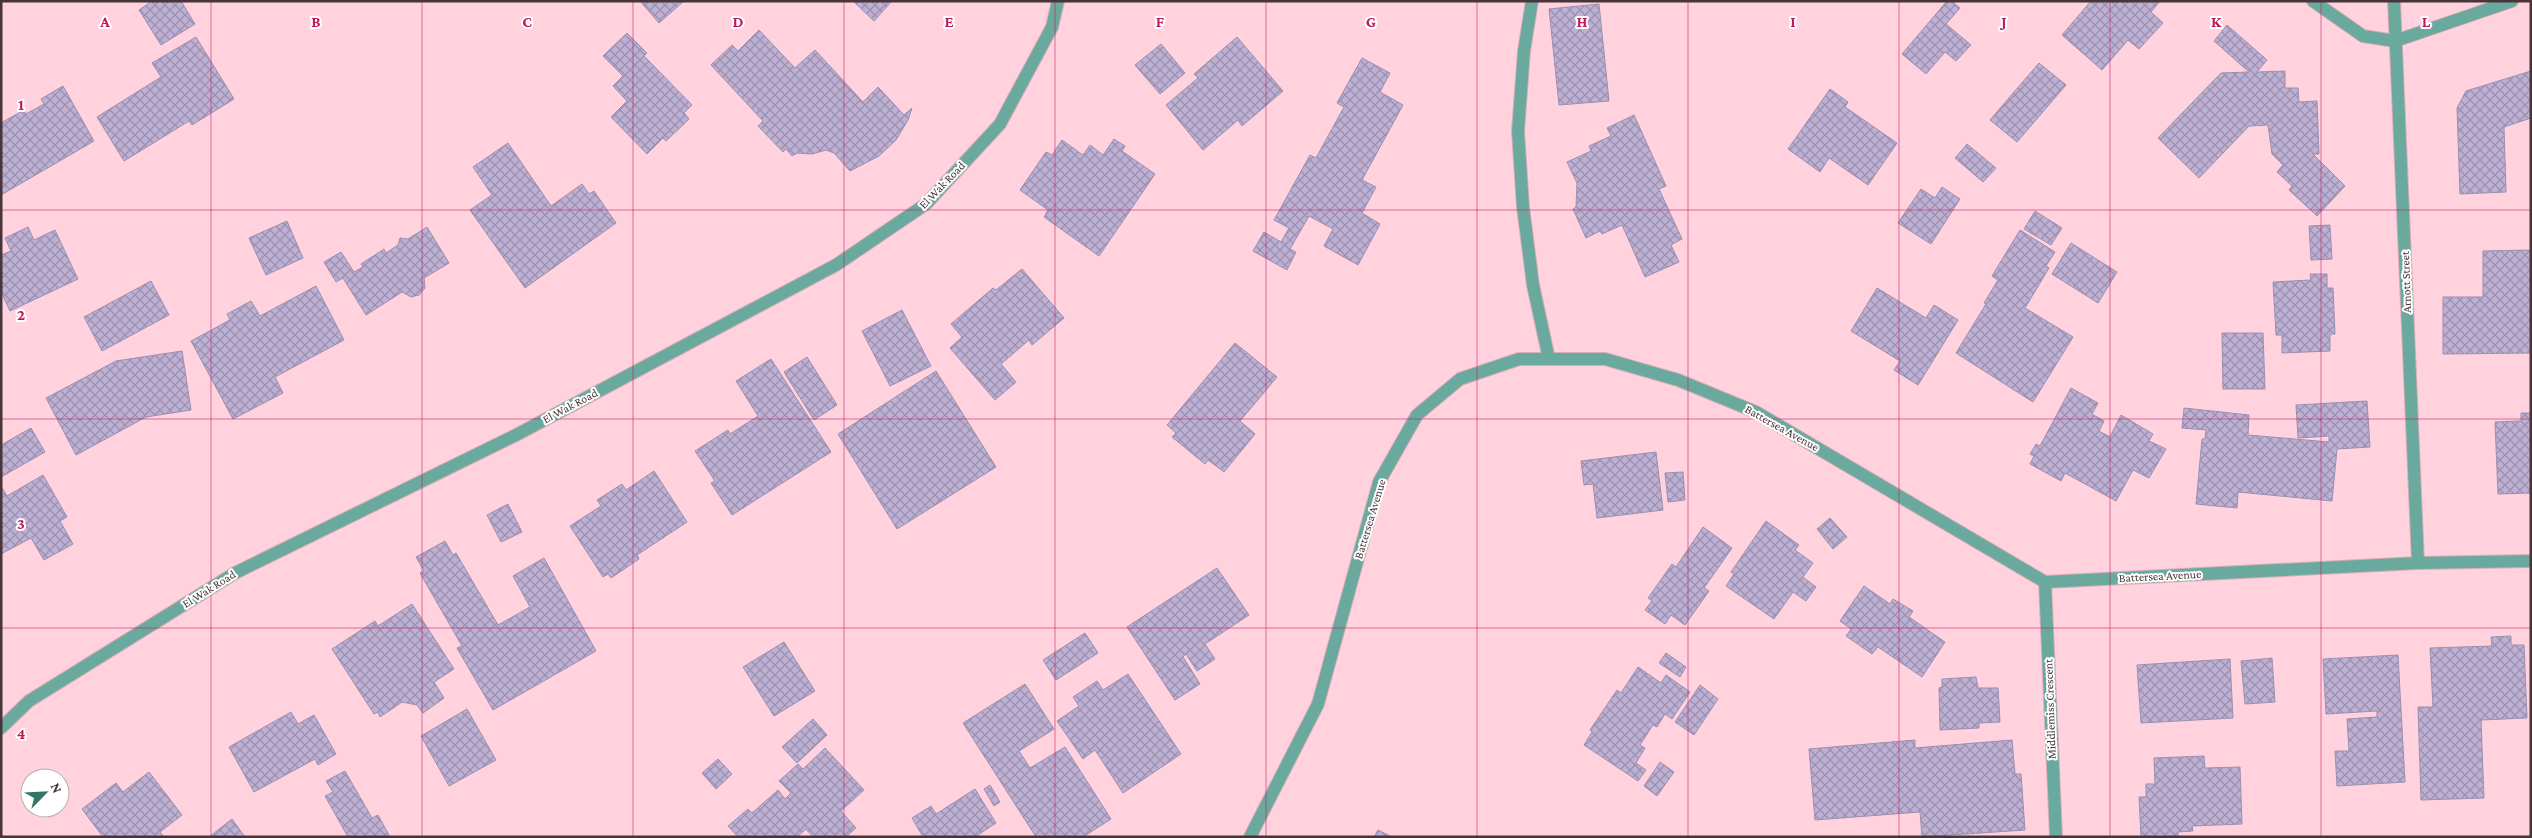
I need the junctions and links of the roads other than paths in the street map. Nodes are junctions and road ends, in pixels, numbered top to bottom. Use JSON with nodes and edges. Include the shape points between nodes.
{"nodes":[{"id":1,"x":1058,"y":1,"type":"edge"},
{"id":2,"x":1532,"y":1,"type":"edge"},
{"id":3,"x":2313,"y":1,"type":"edge"},
{"id":4,"x":2394,"y":1,"type":"edge"},
{"id":5,"x":2512,"y":1,"type":"edge"},
{"id":6,"x":2395,"y":41,"type":"junction"},
{"id":7,"x":1549,"y":359,"type":"junction"},
{"id":8,"x":2531,"y":561,"type":"edge"},
{"id":9,"x":2418,"y":563,"type":"junction"},
{"id":10,"x":2045,"y":582,"type":"junction"},
{"id":11,"x":1,"y":728,"type":"edge"},
{"id":12,"x":1250,"y":837,"type":"edge"},
{"id":13,"x":2056,"y":837,"type":"edge"}],
"edges":[{"from":1,"to":11,"type":"street","name":"El Wak Road","via":[[1052,27],[1000,124],[926,204],[836,265],[518,434],[234,573],[29,701]]},
{"from":2,"to":7,"type":"street","via":[[1524,51],[1518,131],[1533,285]]},
{"from":3,"to":6,"type":"street","via":[[2363,36]]},
{"from":4,"to":6,"type":"street","name":"Arnott Street"},
{"from":5,"to":6,"type":"street"},
{"from":6,"to":9,"type":"street","name":"Arnott Street"},
{"from":7,"to":10,"type":"street","name":"Battersea Avenue","via":[[1605,359],[1678,380],[1756,412]]},
{"from":7,"to":12,"type":"street","name":"Battersea Avenue","via":[[1519,359],[1460,379],[1417,415],[1379,482],[1318,704]]},
{"from":8,"to":9,"type":"street","name":"Battersea Avenue"},
{"from":9,"to":10,"type":"street","name":"Battersea Avenue"},
{"from":10,"to":13,"type":"street","name":"Middlemiss Crescent"}]}
